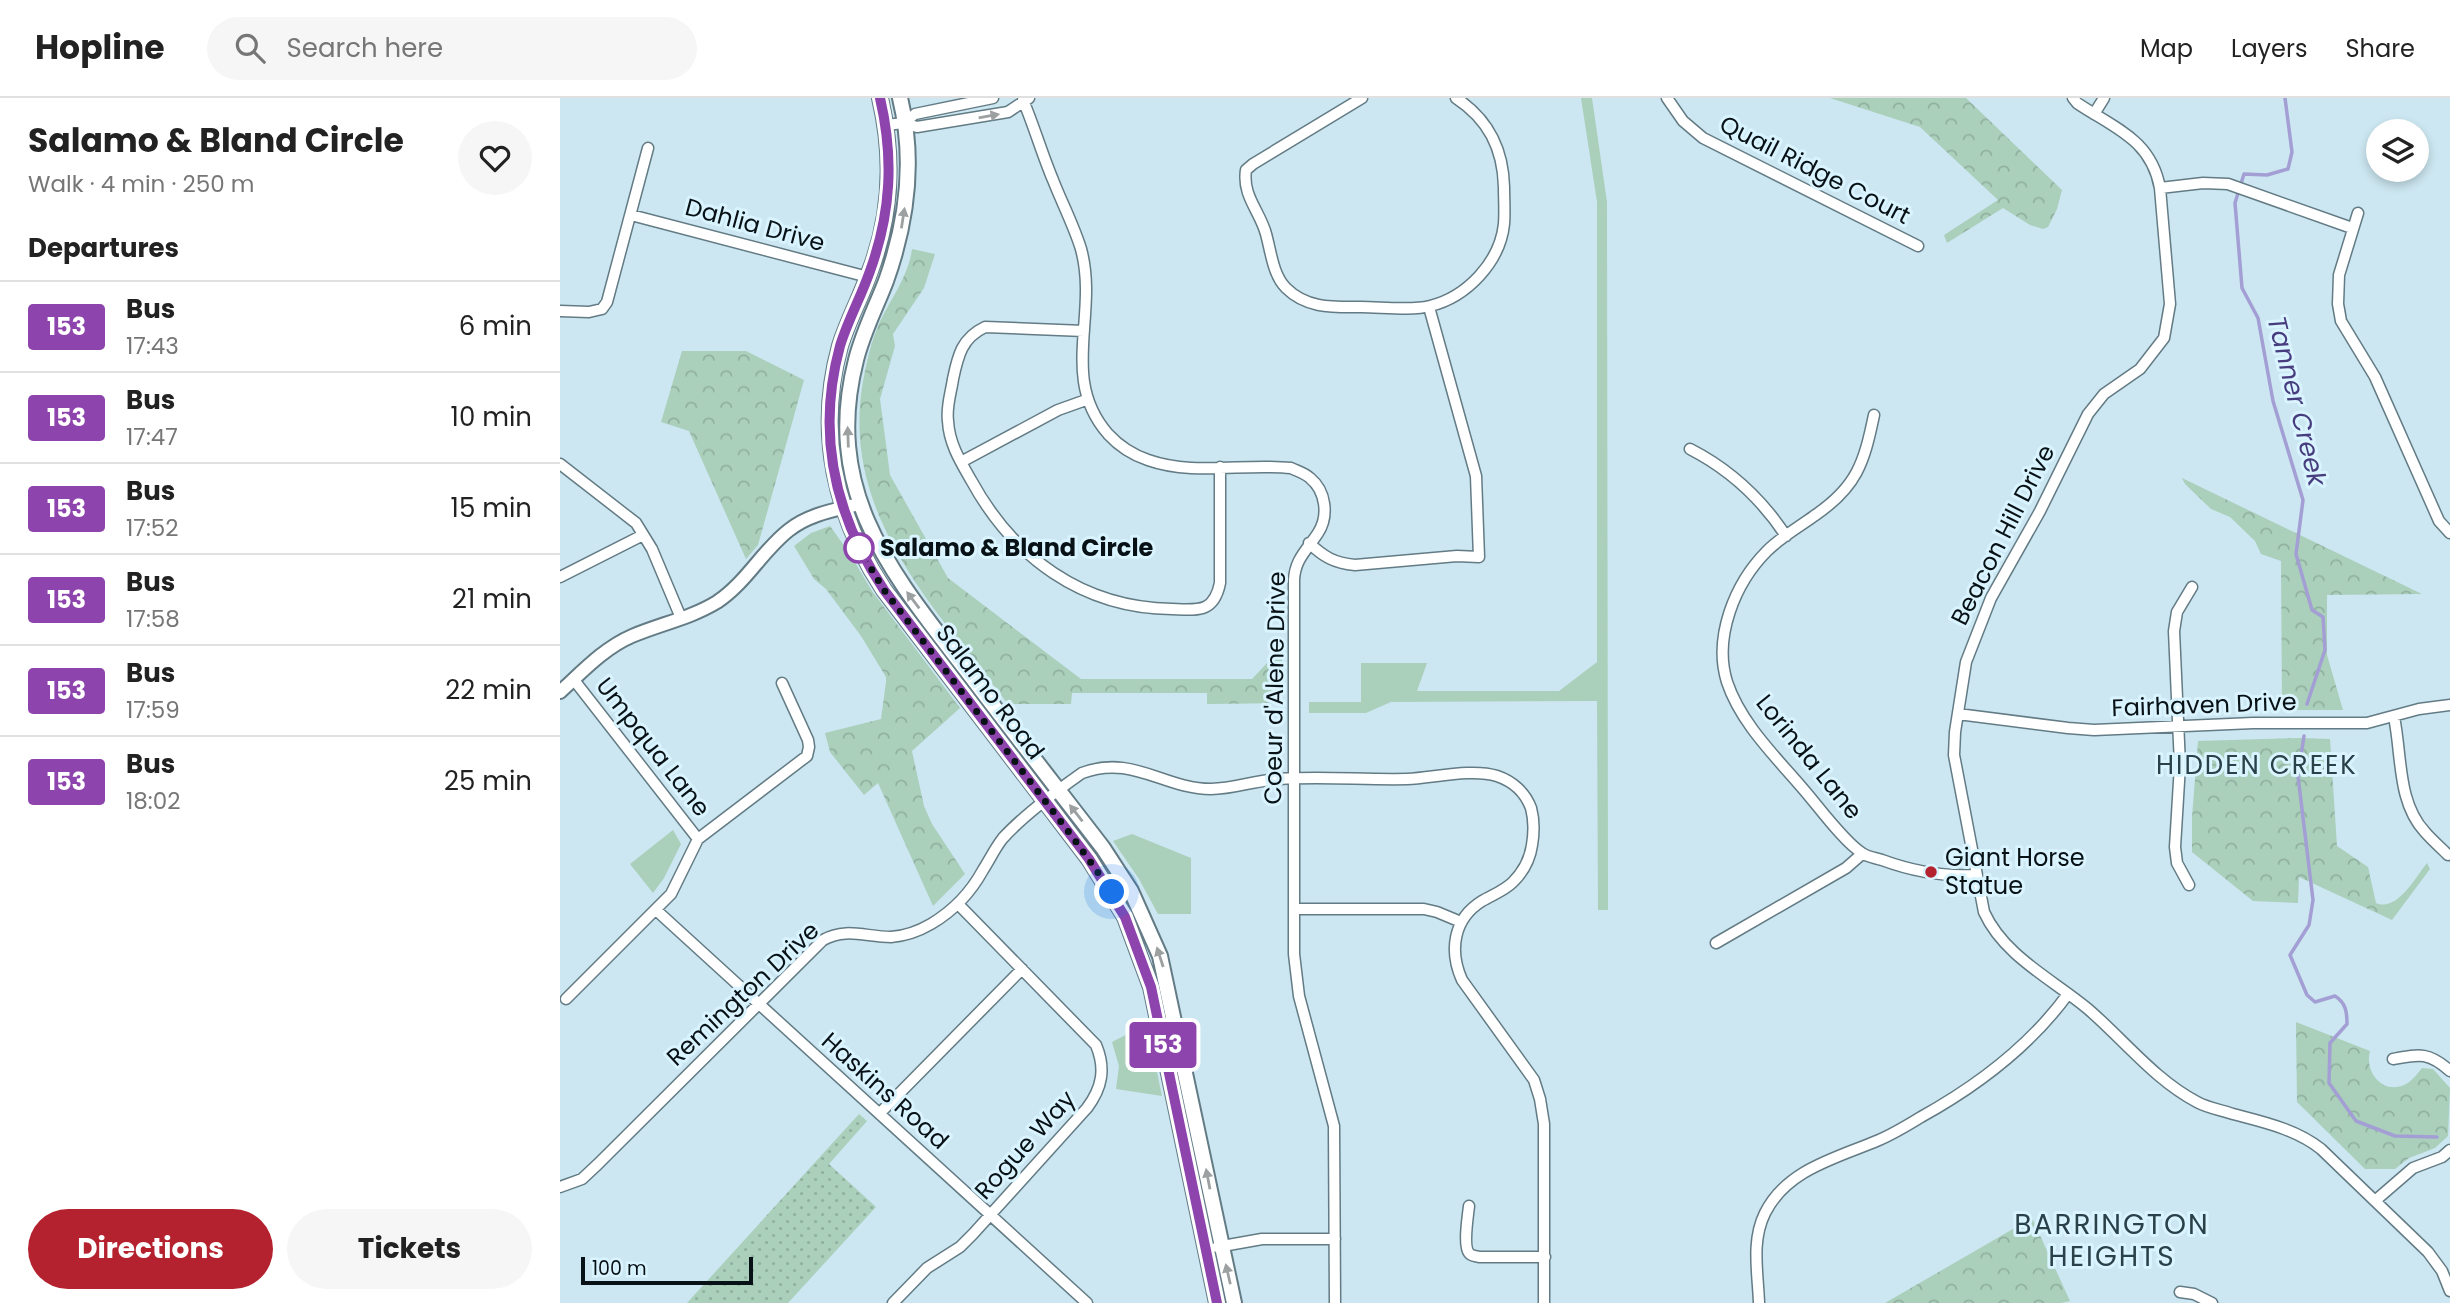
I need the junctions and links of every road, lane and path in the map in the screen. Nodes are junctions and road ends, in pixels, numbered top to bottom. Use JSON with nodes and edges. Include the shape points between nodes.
{"nodes":[{"id":1,"x":880,"y":98,"type":"edge"},
{"id":2,"x":900,"y":98,"type":"edge"},
{"id":3,"x":993,"y":98,"type":"edge"},
{"id":4,"x":1456,"y":98,"type":"edge"},
{"id":5,"x":1667,"y":98,"type":"edge"},
{"id":6,"x":2073,"y":98,"type":"edge"},
{"id":7,"x":2104,"y":98,"type":"edge"},
{"id":8,"x":1022,"y":99,"type":"edge"},
{"id":9,"x":1359,"y":99,"type":"edge"},
{"id":10,"x":2094,"y":114,"type":"junction"},
{"id":11,"x":904,"y":123,"type":"junction"},
{"id":12,"x":886,"y":125,"type":"junction"},
{"id":13,"x":648,"y":148,"type":"dead end"},
{"id":14,"x":2160,"y":188,"type":"junction"},
{"id":15,"x":2358,"y":212,"type":"dead end"},
{"id":16,"x":631,"y":215,"type":"junction"},
{"id":17,"x":2352,"y":228,"type":"junction"},
{"id":18,"x":1918,"y":246,"type":"dead end"},
{"id":19,"x":868,"y":277,"type":"junction"},
{"id":20,"x":1429,"y":307,"type":"junction"},
{"id":21,"x":560,"y":310,"type":"edge"},
{"id":22,"x":1084,"y":331,"type":"junction"},
{"id":23,"x":1086,"y":400,"type":"junction"},
{"id":24,"x":1874,"y":415,"type":"dead end"},
{"id":25,"x":1690,"y":449,"type":"dead end"},
{"id":26,"x":961,"y":463,"type":"junction"},
{"id":27,"x":560,"y":464,"type":"edge"},
{"id":28,"x":1220,"y":467,"type":"junction"},
{"id":29,"x":859,"y":504,"type":"junction"},
{"id":30,"x":842,"y":508,"type":"junction"},
{"id":31,"x":2450,"y":533,"type":"edge"},
{"id":32,"x":643,"y":535,"type":"junction"},
{"id":33,"x":1786,"y":536,"type":"junction"},
{"id":34,"x":1309,"y":543,"type":"junction"},
{"id":35,"x":560,"y":577,"type":"edge"},
{"id":36,"x":2192,"y":587,"type":"dead end"},
{"id":37,"x":681,"y":618,"type":"junction"},
{"id":38,"x":574,"y":680,"type":"junction"},
{"id":39,"x":782,"y":683,"type":"dead end"},
{"id":40,"x":560,"y":692,"type":"edge"},
{"id":41,"x":2450,"y":705,"type":"edge"},
{"id":42,"x":1958,"y":714,"type":"junction"},
{"id":43,"x":2394,"y":717,"type":"junction"},
{"id":44,"x":2179,"y":726,"type":"junction"},
{"id":45,"x":1294,"y":778,"type":"junction"},
{"id":46,"x":1059,"y":790,"type":"junction"},
{"id":47,"x":1046,"y":802,"type":"junction"},
{"id":48,"x":698,"y":839,"type":"junction"},
{"id":49,"x":1862,"y":854,"type":"junction"},
{"id":50,"x":2448,"y":855,"type":"edge"},
{"id":51,"x":1976,"y":875,"type":"junction"},
{"id":52,"x":2189,"y":885,"type":"dead end"},
{"id":53,"x":958,"y":904,"type":"junction"},
{"id":54,"x":1294,"y":909,"type":"junction"},
{"id":55,"x":656,"y":910,"type":"junction"},
{"id":56,"x":1461,"y":922,"type":"junction"},
{"id":57,"x":1716,"y":943,"type":"dead end"},
{"id":58,"x":1021,"y":969,"type":"junction"},
{"id":59,"x":2067,"y":994,"type":"junction"},
{"id":60,"x":566,"y":999,"type":"dead end"},
{"id":61,"x":758,"y":1005,"type":"junction"},
{"id":62,"x":2393,"y":1059,"type":"dead end"},
{"id":63,"x":2450,"y":1071,"type":"edge"},
{"id":64,"x":880,"y":1113,"type":"junction"},
{"id":65,"x":2450,"y":1150,"type":"edge"},
{"id":66,"x":560,"y":1187,"type":"edge"},
{"id":67,"x":2376,"y":1200,"type":"junction"},
{"id":68,"x":1469,"y":1206,"type":"dead end"},
{"id":69,"x":991,"y":1215,"type":"junction"},
{"id":70,"x":1335,"y":1239,"type":"junction"},
{"id":71,"x":1222,"y":1246,"type":"junction"},
{"id":72,"x":1206,"y":1250,"type":"junction"},
{"id":73,"x":1545,"y":1257,"type":"junction"},
{"id":74,"x":2450,"y":1291,"type":"edge"},
{"id":75,"x":2180,"y":1292,"type":"dead end"},
{"id":76,"x":893,"y":1303,"type":"edge"},
{"id":77,"x":1087,"y":1303,"type":"edge"},
{"id":78,"x":1217,"y":1303,"type":"edge"},
{"id":79,"x":1234,"y":1303,"type":"edge"},
{"id":80,"x":1335,"y":1303,"type":"edge"},
{"id":81,"x":1544,"y":1303,"type":"edge"},
{"id":82,"x":1759,"y":1303,"type":"edge"},
{"id":83,"x":2212,"y":1303,"type":"edge"}],
"edges":[{"from":1,"to":12,"type":"main road","name":"Salamo Road"},
{"from":2,"to":11,"type":"main road","name":"Salamo Road"},
{"from":3,"to":11,"type":"street","via":[[915,114]]},
{"from":4,"to":20,"type":"street","via":[[1481,118],[1496,142],[1502,163],[1504,224],[1496,249],[1473,282]]},
{"from":5,"to":18,"type":"street","name":"Quail Ridge Court","via":[[1703,138]]},
{"from":6,"to":10,"type":"street","name":"Beacon Hill Drive"},
{"from":7,"to":10,"type":"street"},
{"from":11,"to":8,"type":"street","one_way":true,"via":[[918,127],[1008,112]]},
{"from":8,"to":22,"type":"street","name":"Coeur d'Alene Drive","via":[[1080,247],[1087,284]]},
{"from":9,"to":20,"type":"street","via":[[1253,163],[1246,170],[1246,190],[1265,229],[1278,277],[1294,296],[1320,306]]},
{"from":10,"to":14,"type":"street","name":"Beacon Hill Drive","via":[[2138,142]]},
{"from":11,"to":12,"type":"street"},
{"from":29,"to":11,"type":"main road","name":"Salamo Road","one_way":true,"via":[[849,450],[849,398],[859,348],[902,225],[908,176]]},
{"from":12,"to":19,"type":"main road","name":"Salamo Road","via":[[890,163],[887,209]]},
{"from":13,"to":16,"type":"street"},
{"from":14,"to":17,"type":"street","via":[[2228,184]]},
{"from":14,"to":42,"type":"street","name":"Beacon Hill Drive","via":[[2170,304],[2164,338],[2144,365],[2104,394],[2088,414],[1983,615],[1967,657]]},
{"from":15,"to":17,"type":"street"},
{"from":16,"to":19,"type":"street","name":"Dahlia Drive"},
{"from":16,"to":21,"type":"street","via":[[602,309]]},
{"from":17,"to":31,"type":"street","via":[[2337,289],[2341,321],[2375,377],[2439,521]]},
{"from":19,"to":30,"type":"main road","name":"Salamo Road","via":[[845,330],[831,400],[831,444]]},
{"from":20,"to":34,"type":"street","via":[[1476,476],[1479,557],[1340,564]]},
{"from":22,"to":23,"type":"street","name":"Coeur d'Alene Drive"},
{"from":22,"to":26,"type":"street","via":[[985,327],[967,339],[958,357],[947,413],[949,435]]},
{"from":23,"to":26,"type":"street","via":[[1058,410]]},
{"from":23,"to":28,"type":"street","name":"Coeur d'Alene Drive","via":[[1112,438],[1139,457],[1175,466]]},
{"from":24,"to":33,"type":"street","name":"Lorinda Lane","via":[[1857,475],[1832,503]]},
{"from":25,"to":33,"type":"street","via":[[1750,489]]},
{"from":26,"to":28,"type":"street","via":[[984,505],[1011,539],[1041,563],[1086,593],[1152,609],[1202,609],[1215,600],[1221,573]]},
{"from":27,"to":32,"type":"street","via":[[629,516]]},
{"from":28,"to":34,"type":"street","name":"Coeur d'Alene Drive","via":[[1291,468],[1310,478],[1322,497],[1325,514],[1318,534]]},
{"from":29,"to":30,"type":"street"},
{"from":46,"to":29,"type":"main road","name":"Salamo Road","one_way":true,"via":[[902,586]]},
{"from":30,"to":37,"type":"street","via":[[790,529],[734,589]]},
{"from":30,"to":47,"type":"main road","name":"Salamo Road","via":[[884,590]]},
{"from":32,"to":35,"type":"street"},
{"from":32,"to":37,"type":"street"},
{"from":33,"to":49,"type":"street","name":"Lorinda Lane","via":[[1768,550],[1732,602],[1725,636],[1727,682],[1752,729]]},
{"from":34,"to":45,"type":"street","name":"Coeur d'Alene Drive","via":[[1294,568]]},
{"from":36,"to":44,"type":"street","via":[[2176,612],[2174,631]]},
{"from":37,"to":38,"type":"street","via":[[623,640]]},
{"from":38,"to":40,"type":"street"},
{"from":38,"to":48,"type":"street","name":"Umpqua Lane"},
{"from":39,"to":48,"type":"street","via":[[808,740],[807,756]]},
{"from":41,"to":43,"type":"street","name":"Fairhaven Drive"},
{"from":42,"to":44,"type":"street","name":"Fairhaven Drive","via":[[2068,729]]},
{"from":42,"to":51,"type":"street","name":"Beacon Hill Drive","via":[[1955,766]]},
{"from":43,"to":44,"type":"street","name":"Fairhaven Drive","via":[[2367,723]]},
{"from":43,"to":50,"type":"street","via":[[2411,811],[2423,831]]},
{"from":44,"to":52,"type":"street","via":[[2175,847],[2177,863]]},
{"from":45,"to":46,"type":"street","name":"Remington Drive","via":[[1193,788],[1128,768],[1107,767],[1082,774]]},
{"from":45,"to":54,"type":"street","name":"Coeur d'Alene Drive"},
{"from":45,"to":56,"type":"street","name":"Remington Drive","via":[[1475,774],[1494,775],[1514,784],[1531,808],[1530,855],[1514,881],[1473,907]]},
{"from":46,"to":47,"type":"street","name":"Remington Drive"},
{"from":71,"to":46,"type":"main road","name":"Salamo Road","one_way":true,"via":[[1160,956],[1126,883]]},
{"from":47,"to":53,"type":"street","name":"Remington Drive","via":[[1002,839]]},
{"from":47,"to":72,"type":"main road","name":"Salamo Road","via":[[1105,881],[1139,951],[1151,987]]},
{"from":48,"to":55,"type":"street","via":[[679,882]]},
{"from":49,"to":51,"type":"street","name":"Lorinda Lane","via":[[1906,869]]},
{"from":49,"to":57,"type":"street","via":[[1846,868]]},
{"from":51,"to":59,"type":"street","name":"Beacon Hill Drive","via":[[1984,912],[1995,933]]},
{"from":53,"to":58,"type":"street","name":"Rogue Way"},
{"from":53,"to":61,"type":"street","name":"Remington Drive","via":[[932,923],[902,935],[834,934]]},
{"from":54,"to":56,"type":"street","via":[[1424,909]]},
{"from":54,"to":70,"type":"street","name":"Coeur d'Alene Drive","via":[[1299,996],[1334,1126]]},
{"from":55,"to":60,"type":"street"},
{"from":55,"to":61,"type":"street","name":"Haskins Road"},
{"from":56,"to":73,"type":"street","via":[[1455,941],[1459,973],[1529,1072],[1540,1099]]},
{"from":58,"to":64,"type":"street"},
{"from":58,"to":69,"type":"street","name":"Rogue Way","via":[[1096,1045],[1101,1082],[1087,1108]]},
{"from":59,"to":67,"type":"street","name":"Beacon Hill Drive","via":[[2197,1102],[2312,1141]]},
{"from":59,"to":82,"type":"street","via":[[2026,1043],[2000,1065],[1882,1139],[1812,1167],[1782,1188],[1766,1212],[1758,1237]]},
{"from":61,"to":64,"type":"street","name":"Haskins Road"},
{"from":61,"to":66,"type":"street","name":"Remington Drive","via":[[582,1179]]},
{"from":62,"to":63,"type":"street","via":[[2421,1054],[2437,1059]]},
{"from":64,"to":69,"type":"street","name":"Haskins Road"},
{"from":65,"to":67,"type":"street","via":[[2413,1168]]},
{"from":67,"to":74,"type":"street","name":"Beacon Hill Drive","via":[[2438,1264]]},
{"from":68,"to":73,"type":"street","via":[[1466,1241],[1470,1254]]},
{"from":69,"to":76,"type":"street","name":"Rogue Way"},
{"from":69,"to":77,"type":"street","name":"Haskins Road"},
{"from":70,"to":71,"type":"street","via":[[1262,1239]]},
{"from":70,"to":80,"type":"street","name":"Coeur d'Alene Drive"},
{"from":71,"to":72,"type":"street"},
{"from":79,"to":71,"type":"main road","name":"Salamo Road","one_way":true},
{"from":72,"to":78,"type":"main road","name":"Salamo Road"},
{"from":73,"to":81,"type":"street"},
{"from":75,"to":83,"type":"street"}]}
